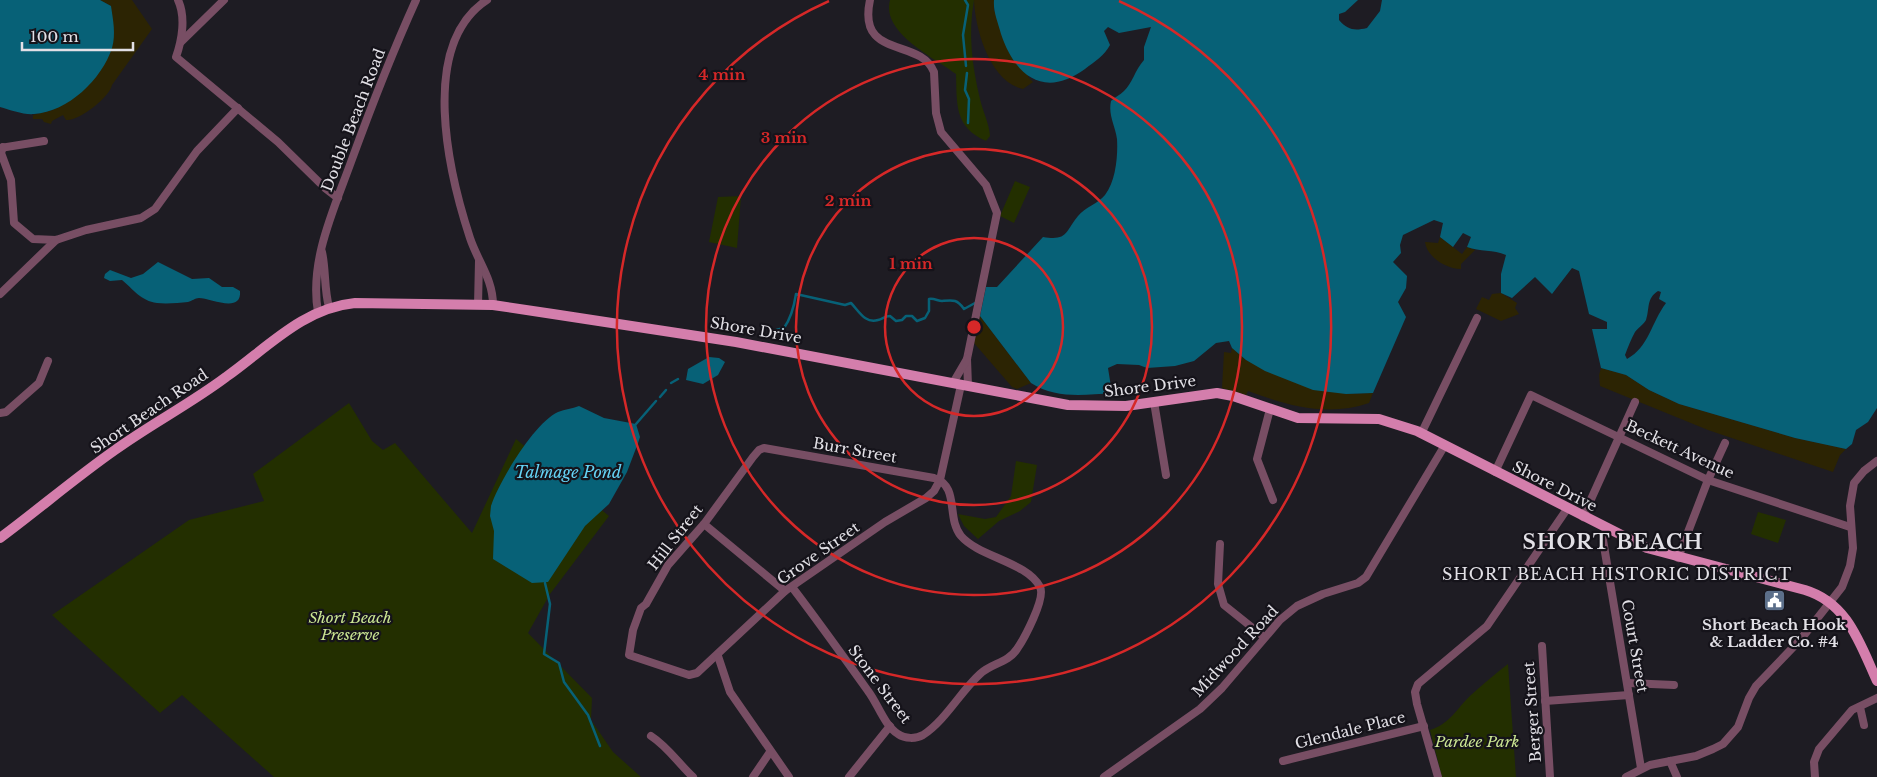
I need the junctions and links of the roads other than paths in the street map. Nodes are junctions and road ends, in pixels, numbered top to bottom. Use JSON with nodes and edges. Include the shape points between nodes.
{"nodes":[{"id":1,"x":178,"y":0,"type":"edge"},
{"id":2,"x":224,"y":0,"type":"edge"},
{"id":3,"x":416,"y":0,"type":"edge"},
{"id":4,"x":487,"y":0,"type":"edge"},
{"id":5,"x":870,"y":0,"type":"edge"},
{"id":6,"x":181,"y":42,"type":"junction"},
{"id":7,"x":238,"y":108,"type":"junction"},
{"id":8,"x":44,"y":141,"type":"dead end"},
{"id":9,"x":2,"y":147,"type":"edge"},
{"id":10,"x":338,"y":198,"type":"junction"},
{"id":11,"x":56,"y":240,"type":"junction"},
{"id":12,"x":322,"y":252,"type":"junction"},
{"id":13,"x":479,"y":261,"type":"junction"},
{"id":14,"x":0,"y":294,"type":"edge"},
{"id":15,"x":478,"y":305,"type":"junction"},
{"id":16,"x":493,"y":306,"type":"junction"},
{"id":17,"x":328,"y":307,"type":"junction"},
{"id":18,"x":318,"y":312,"type":"junction"},
{"id":19,"x":1477,"y":318,"type":"dead end"},
{"id":20,"x":967,"y":359,"type":"junction"},
{"id":21,"x":48,"y":361,"type":"dead end"},
{"id":22,"x":961,"y":385,"type":"junction"},
{"id":23,"x":1154,"y":402,"type":"junction"},
{"id":24,"x":1636,"y":402,"type":"dead end"},
{"id":25,"x":1270,"y":409,"type":"junction"},
{"id":26,"x":0,"y":413,"type":"edge"},
{"id":27,"x":1421,"y":434,"type":"junction"},
{"id":28,"x":1620,"y":437,"type":"junction"},
{"id":29,"x":1725,"y":443,"type":"dead end"},
{"id":30,"x":1444,"y":445,"type":"junction"},
{"id":31,"x":764,"y":448,"type":"joint"},
{"id":32,"x":1877,"y":461,"type":"edge"},
{"id":33,"x":1495,"y":472,"type":"junction"},
{"id":34,"x":1166,"y":475,"type":"dead end"},
{"id":35,"x":940,"y":480,"type":"junction"},
{"id":36,"x":1708,"y":480,"type":"junction"},
{"id":37,"x":1273,"y":500,"type":"dead end"},
{"id":38,"x":1567,"y":509,"type":"junction"},
{"id":39,"x":1583,"y":517,"type":"junction"},
{"id":40,"x":704,"y":524,"type":"junction"},
{"id":41,"x":1850,"y":527,"type":"junction"},
{"id":42,"x":1606,"y":529,"type":"junction"},
{"id":43,"x":0,"y":538,"type":"edge"},
{"id":44,"x":1220,"y":544,"type":"dead end"},
{"id":45,"x":1678,"y":558,"type":"junction"},
{"id":46,"x":789,"y":589,"type":"junction"},
{"id":47,"x":1832,"y":602,"type":"junction"},
{"id":48,"x":1264,"y":637,"type":"junction"},
{"id":49,"x":1542,"y":646,"type":"dead end"},
{"id":50,"x":629,"y":655,"type":"joint"},
{"id":51,"x":718,"y":656,"type":"junction"},
{"id":52,"x":1877,"y":681,"type":"edge"},
{"id":53,"x":1628,"y":682,"type":"junction"},
{"id":54,"x":1674,"y":685,"type":"dead end"},
{"id":55,"x":1629,"y":695,"type":"junction"},
{"id":56,"x":1877,"y":698,"type":"edge"},
{"id":57,"x":1545,"y":701,"type":"junction"},
{"id":58,"x":1860,"y":707,"type":"junction"},
{"id":59,"x":1864,"y":725,"type":"dead end"},
{"id":60,"x":890,"y":726,"type":"junction"},
{"id":61,"x":1424,"y":726,"type":"junction"},
{"id":62,"x":651,"y":736,"type":"dead end"},
{"id":63,"x":770,"y":752,"type":"junction"},
{"id":64,"x":1283,"y":761,"type":"dead end"},
{"id":65,"x":1670,"y":761,"type":"junction"},
{"id":66,"x":1641,"y":768,"type":"junction"},
{"id":67,"x":693,"y":777,"type":"edge"},
{"id":68,"x":753,"y":777,"type":"edge"},
{"id":69,"x":789,"y":777,"type":"edge"},
{"id":70,"x":849,"y":777,"type":"edge"},
{"id":71,"x":1104,"y":777,"type":"edge"},
{"id":72,"x":1438,"y":777,"type":"edge"},
{"id":73,"x":1550,"y":777,"type":"edge"},
{"id":74,"x":1626,"y":777,"type":"edge"},
{"id":75,"x":1676,"y":777,"type":"edge"},
{"id":76,"x":1815,"y":777,"type":"edge"}],
"edges":[{"from":1,"to":6,"type":"street","via":[[182,16]]},
{"from":2,"to":6,"type":"street"},
{"from":3,"to":10,"type":"street","name":"Double Beach Road"},
{"from":4,"to":13,"type":"street","via":[[472,10],[459,30],[444,99],[448,150]]},
{"from":5,"to":20,"type":"street","via":[[869,24],[880,40],[919,56],[932,66],[941,132],[986,185],[997,213]]},
{"from":6,"to":7,"type":"street","via":[[176,58]]},
{"from":7,"to":10,"type":"street"},
{"from":7,"to":11,"type":"street","via":[[197,151],[155,209],[142,218]]},
{"from":8,"to":9,"type":"street"},
{"from":9,"to":11,"type":"street","via":[[1,153],[11,180],[14,223],[33,239]]},
{"from":10,"to":12,"type":"street","name":"Double Beach Road"},
{"from":11,"to":14,"type":"street"},
{"from":12,"to":17,"type":"street","name":"Double Beach Road"},
{"from":12,"to":18,"type":"street","name":"Double Beach Road","via":[[314,288]]},
{"from":13,"to":15,"type":"street"},
{"from":13,"to":16,"type":"street","via":[[491,283]]},
{"from":15,"to":16,"type":"main road","name":"Shore Drive"},
{"from":15,"to":17,"type":"main road","name":"Shore Drive","via":[[356,303]]},
{"from":16,"to":22,"type":"main road","name":"Shore Drive","via":[[736,342]]},
{"from":17,"to":18,"type":"main road","name":"Shore Drive"},
{"from":18,"to":43,"type":"main road","name":"Short Beach Road","via":[[288,330],[211,388],[114,451]]},
{"from":19,"to":27,"type":"street"},
{"from":20,"to":22,"type":"street"},
{"from":20,"to":22,"type":"street"},
{"from":21,"to":26,"type":"street","via":[[39,383],[6,412]]},
{"from":22,"to":23,"type":"main road","name":"Shore Drive","via":[[1080,407],[1118,407]]},
{"from":22,"to":35,"type":"street","name":"Grove Street"},
{"from":23,"to":25,"type":"main road","name":"Shore Drive","via":[[1221,393]]},
{"from":23,"to":34,"type":"street"},
{"from":24,"to":28,"type":"street"},
{"from":25,"to":27,"type":"main road","name":"Shore Drive","via":[[1309,419],[1379,419]]},
{"from":25,"to":37,"type":"street","via":[[1258,459]]},
{"from":27,"to":30,"type":"main road","name":"Shore Drive"},
{"from":28,"to":33,"type":"street","name":"Beckett Avenue","via":[[1530,395]]},
{"from":28,"to":36,"type":"street","name":"Beckett Avenue"},
{"from":28,"to":39,"type":"street"},
{"from":29,"to":36,"type":"street"},
{"from":30,"to":33,"type":"main road","name":"Shore Drive"},
{"from":30,"to":48,"type":"street","name":"Midwood Road","via":[[1366,577],[1298,606]]},
{"from":31,"to":35,"type":"street","name":"Burr Street"},
{"from":31,"to":40,"type":"street","name":"Hill Street","via":[[752,457]]},
{"from":32,"to":41,"type":"street","via":[[1854,483]]},
{"from":33,"to":38,"type":"main road","name":"Shore Drive"},
{"from":35,"to":46,"type":"street","name":"Grove Street","via":[[926,498],[885,522]]},
{"from":35,"to":60,"type":"street","name":"Stone Street","via":[[949,490],[960,535],[1031,578],[1040,587],[1042,597],[1008,660],[980,674],[924,734],[906,738]]},
{"from":36,"to":41,"type":"street","name":"Beckett Avenue"},
{"from":36,"to":45,"type":"street"},
{"from":38,"to":39,"type":"main road","name":"Shore Drive"},
{"from":38,"to":61,"type":"street","via":[[1487,626],[1422,679],[1415,692]]},
{"from":39,"to":42,"type":"main road","name":"Shore Drive"},
{"from":40,"to":46,"type":"street","name":"Stone Street"},
{"from":40,"to":50,"type":"street","name":"Hill Street","via":[[668,565],[641,608]]},
{"from":41,"to":47,"type":"street","via":[[1853,548],[1850,566]]},
{"from":42,"to":45,"type":"main road","name":"Shore Drive"},
{"from":42,"to":53,"type":"street","name":"Court Street","via":[[1603,540]]},
{"from":44,"to":48,"type":"street","via":[[1218,584],[1224,605]]},
{"from":45,"to":47,"type":"main road","name":"Shore Drive","via":[[1805,590]]},
{"from":46,"to":51,"type":"street","name":"Grove Street"},
{"from":46,"to":60,"type":"street","name":"Stone Street","via":[[868,691]]},
{"from":47,"to":52,"type":"main road","name":"Shore Drive","via":[[1853,629]]},
{"from":47,"to":65,"type":"street","via":[[1756,686],[1738,728],[1731,736],[1713,749]]},
{"from":48,"to":71,"type":"street","name":"Midwood Road","via":[[1200,709]]},
{"from":49,"to":57,"type":"street","name":"Berger Street"},
{"from":50,"to":51,"type":"street","name":"Grove Street","via":[[689,675],[697,673]]},
{"from":51,"to":63,"type":"street","via":[[730,692]]},
{"from":53,"to":54,"type":"street"},
{"from":53,"to":55,"type":"street","name":"Court Street"},
{"from":55,"to":57,"type":"street"},
{"from":55,"to":66,"type":"street","name":"Court Street"},
{"from":56,"to":58,"type":"street"},
{"from":57,"to":73,"type":"street","name":"Berger Street"},
{"from":58,"to":59,"type":"street"},
{"from":58,"to":76,"type":"street","via":[[1850,713],[1820,749],[1814,762]]},
{"from":60,"to":70,"type":"street"},
{"from":61,"to":64,"type":"street","name":"Glendale Place"},
{"from":61,"to":72,"type":"street"},
{"from":62,"to":67,"type":"street","via":[[666,746]]},
{"from":63,"to":68,"type":"street"},
{"from":63,"to":69,"type":"street"},
{"from":65,"to":66,"type":"street"},
{"from":65,"to":75,"type":"street"},
{"from":66,"to":74,"type":"street"}]}
